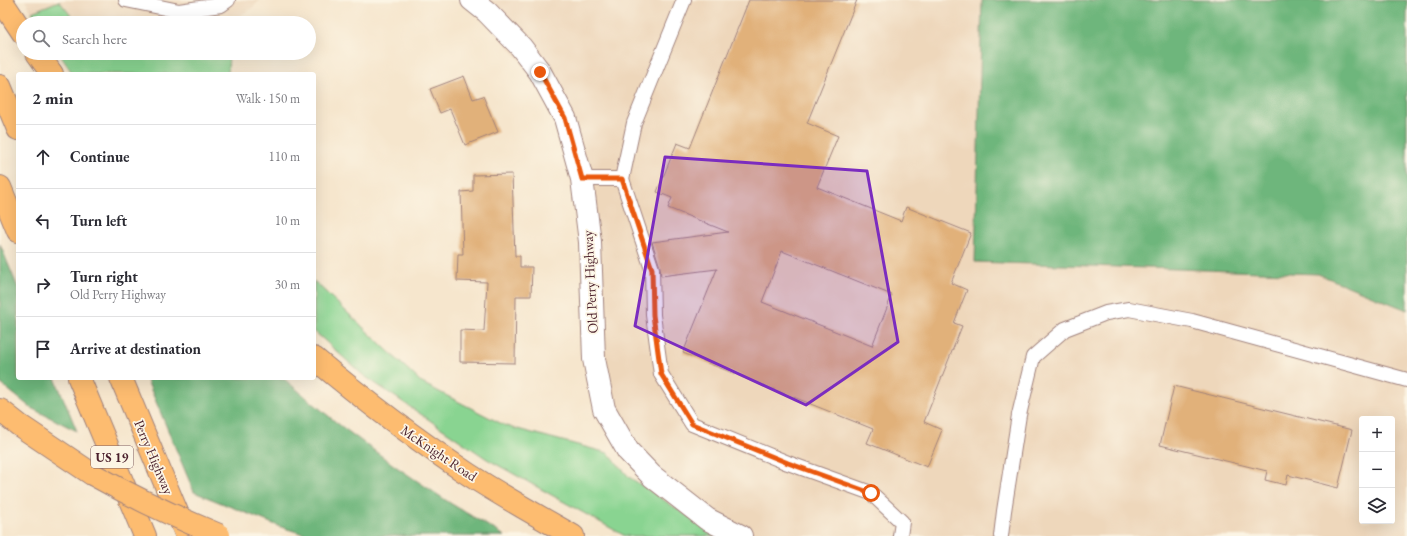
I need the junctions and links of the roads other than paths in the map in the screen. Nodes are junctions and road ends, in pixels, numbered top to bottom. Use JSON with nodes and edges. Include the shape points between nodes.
{"nodes":[{"id":1,"x":1,"y":0,"type":"edge"},
{"id":2,"x":126,"y":0,"type":"edge"},
{"id":3,"x":228,"y":0,"type":"edge"},
{"id":4,"x":472,"y":0,"type":"edge"},
{"id":5,"x":684,"y":0,"type":"edge"},
{"id":6,"x":16,"y":22,"type":"edge"},
{"id":7,"x":42,"y":60,"type":"edge"},
{"id":8,"x":51,"y":72,"type":"edge"},
{"id":9,"x":0,"y":86,"type":"edge"},
{"id":10,"x":16,"y":125,"type":"edge"},
{"id":11,"x":582,"y":179,"type":"junction"},
{"id":12,"x":622,"y":179,"type":"junction"},
{"id":13,"x":0,"y":188,"type":"edge"},
{"id":14,"x":16,"y":226,"type":"edge"},
{"id":15,"x":316,"y":360,"type":"edge"},
{"id":16,"x":80,"y":380,"type":"edge"},
{"id":17,"x":122,"y":380,"type":"edge"},
{"id":18,"x":1407,"y":380,"type":"edge"},
{"id":19,"x":0,"y":410,"type":"edge"},
{"id":20,"x":221,"y":535,"type":"edge"},
{"id":21,"x":145,"y":536,"type":"edge"},
{"id":22,"x":187,"y":536,"type":"edge"},
{"id":23,"x":573,"y":536,"type":"edge"},
{"id":24,"x":741,"y":536,"type":"edge"},
{"id":25,"x":900,"y":536,"type":"edge"},
{"id":26,"x":1001,"y":536,"type":"edge"}],
"edges":[{"from":1,"to":6,"type":"main road"},
{"from":2,"to":3,"type":"lane","via":[[179,11],[221,5]]},
{"from":4,"to":11,"type":"street","name":"Old Perry Highway","via":[[521,47],[540,72],[565,118]]},
{"from":5,"to":12,"type":"lane","via":[[634,123]]},
{"from":7,"to":8,"type":"main road"},
{"from":9,"to":10,"type":"main road"},
{"from":11,"to":12,"type":"lane"},
{"from":11,"to":24,"type":"street","name":"Old Perry Highway","via":[[590,242],[594,359],[604,409],[628,452],[652,476],[707,519]]},
{"from":12,"to":25,"type":"lane","via":[[652,269],[653,315],[661,374],[692,424],[871,493],[902,522]]},
{"from":13,"to":14,"type":"main road"},
{"from":15,"to":23,"type":"main road","name":"McKnight Road","via":[[427,446]]},
{"from":16,"to":21,"type":"main road","number":"US 19"},
{"from":17,"to":22,"type":"main road","name":"Perry Highway","number":"US 19"},
{"from":18,"to":26,"type":"lane","via":[[1192,321],[1129,309],[1092,318],[1065,329],[1033,357],[1019,415]]},
{"from":19,"to":20,"type":"main road","bridge":true,"via":[[92,474],[131,496]]}]}
